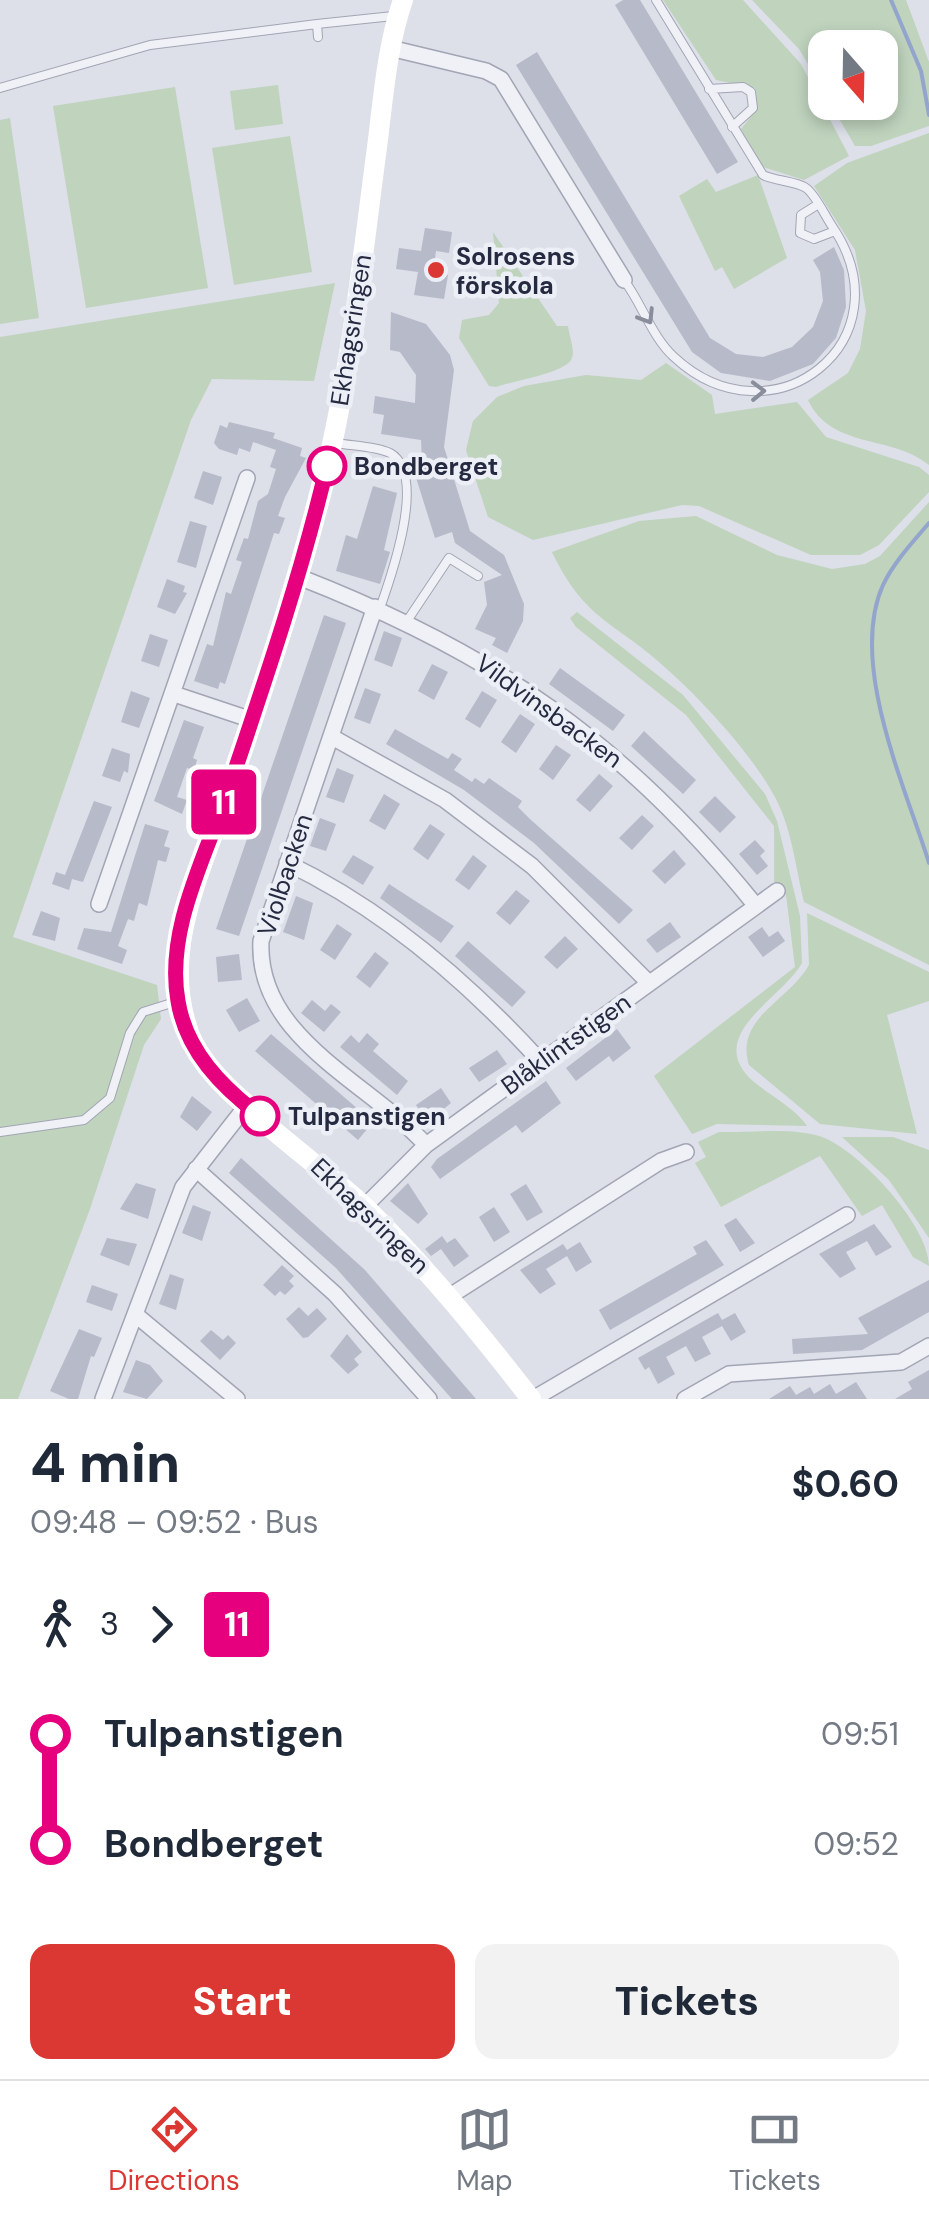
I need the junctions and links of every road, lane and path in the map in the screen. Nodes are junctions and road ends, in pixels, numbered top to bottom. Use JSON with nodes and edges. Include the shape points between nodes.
{"nodes":[{"id":1,"x":656,"y":0,"type":"edge"},
{"id":2,"x":400,"y":8,"type":"edge"},
{"id":3,"x":317,"y":24,"type":"junction"},
{"id":4,"x":318,"y":37,"type":"dead end"},
{"id":5,"x":390,"y":48,"type":"junction"},
{"id":6,"x":0,"y":88,"type":"edge"},
{"id":7,"x":709,"y":88,"type":"junction"},
{"id":8,"x":732,"y":127,"type":"junction"},
{"id":9,"x":817,"y":204,"type":"junction"},
{"id":10,"x":838,"y":235,"type":"junction"},
{"id":11,"x":624,"y":280,"type":"joint"},
{"id":12,"x":332,"y":442,"type":"junction"},
{"id":13,"x":247,"y":478,"type":"dead end"},
{"id":14,"x":478,"y":576,"type":"dead end"},
{"id":15,"x":299,"y":577,"type":"junction"},
{"id":16,"x":378,"y":608,"type":"junction"},
{"id":17,"x":407,"y":621,"type":"junction"},
{"id":18,"x":174,"y":694,"type":"junction"},
{"id":19,"x":252,"y":720,"type":"junction"},
{"id":20,"x":332,"y":738,"type":"junction"},
{"id":21,"x":288,"y":863,"type":"junction"},
{"id":22,"x":778,"y":890,"type":"dead end"},
{"id":23,"x":99,"y":904,"type":"dead end"},
{"id":24,"x":756,"y":906,"type":"junction"},
{"id":25,"x":649,"y":984,"type":"junction"},
{"id":26,"x":178,"y":1001,"type":"junction"},
{"id":27,"x":541,"y":1062,"type":"junction"},
{"id":28,"x":246,"y":1105,"type":"junction"},
{"id":29,"x":0,"y":1132,"type":"edge"},
{"id":30,"x":426,"y":1145,"type":"junction"},
{"id":31,"x":686,"y":1152,"type":"dead end"},
{"id":32,"x":196,"y":1169,"type":"junction"},
{"id":33,"x":364,"y":1207,"type":"junction"},
{"id":34,"x":846,"y":1215,"type":"dead end"},
{"id":35,"x":450,"y":1296,"type":"junction"},
{"id":36,"x":136,"y":1314,"type":"junction"},
{"id":37,"x":929,"y":1346,"type":"edge"},
{"id":38,"x":103,"y":1399,"type":"edge"},
{"id":39,"x":237,"y":1399,"type":"edge"},
{"id":40,"x":429,"y":1399,"type":"edge"},
{"id":41,"x":532,"y":1399,"type":"edge"},
{"id":42,"x":685,"y":1399,"type":"edge"}],
"edges":[{"from":1,"to":7,"type":"lane"},
{"from":2,"to":3,"type":"lane"},
{"from":2,"to":5,"type":"street","name":"Ekhagsringen"},
{"from":3,"to":4,"type":"lane"},
{"from":3,"to":6,"type":"lane","via":[[150,45]]},
{"from":5,"to":11,"type":"street","via":[[501,79]]},
{"from":5,"to":12,"type":"street","name":"Ekhagsringen"},
{"from":7,"to":8,"type":"lane"},
{"from":7,"to":8,"type":"lane","via":[[743,86],[751,92],[753,108]]},
{"from":8,"to":9,"type":"lane","via":[[763,174],[806,188]]},
{"from":9,"to":10,"type":"lane"},
{"from":9,"to":10,"type":"lane","via":[[801,215],[800,233],[814,239]]},
{"from":11,"to":10,"type":"lane","one_way":true,"via":[[671,354],[687,367],[719,386],[771,392],[824,368],[842,346],[856,308],[852,267]]},
{"from":12,"to":15,"type":"street","name":"Ekhagsringen"},
{"from":12,"to":16,"type":"lane","via":[[390,454],[408,487],[402,545]]},
{"from":13,"to":18,"type":"street"},
{"from":14,"to":17,"type":"lane","via":[[448,558]]},
{"from":15,"to":16,"type":"street","name":"Vildvinsbacken"},
{"from":15,"to":19,"type":"street","name":"Ekhagsringen"},
{"from":16,"to":17,"type":"street","name":"Vildvinsbacken"},
{"from":16,"to":20,"type":"street","name":"Violbacken"},
{"from":17,"to":24,"type":"street","name":"Vildvinsbacken","via":[[501,673],[610,752],[690,828]]},
{"from":18,"to":19,"type":"street"},
{"from":18,"to":23,"type":"street"},
{"from":19,"to":26,"type":"street","name":"Ekhagsringen","via":[[188,905],[176,970]]},
{"from":20,"to":21,"type":"street","name":"Violbacken"},
{"from":20,"to":25,"type":"street","via":[[446,800],[532,866]]},
{"from":21,"to":27,"type":"street","via":[[417,946]]},
{"from":21,"to":30,"type":"street","name":"Violbacken","via":[[261,941],[270,999],[292,1028]]},
{"from":22,"to":24,"type":"street","name":"Blåklintstigen"},
{"from":24,"to":25,"type":"street","name":"Blåklintstigen"},
{"from":25,"to":27,"type":"street","name":"Blåklintstigen"},
{"from":26,"to":28,"type":"street","name":"Ekhagsringen","via":[[197,1053]]},
{"from":26,"to":29,"type":"lane","via":[[144,1012],[130,1033],[110,1098],[84,1120]]},
{"from":27,"to":30,"type":"street","name":"Blåklintstigen"},
{"from":28,"to":32,"type":"street"},
{"from":28,"to":33,"type":"street","name":"Ekhagsringen"},
{"from":30,"to":33,"type":"street","name":"Blåklintstigen"},
{"from":31,"to":35,"type":"street"},
{"from":32,"to":36,"type":"street","via":[[173,1208]]},
{"from":32,"to":40,"type":"street","via":[[335,1294]]},
{"from":33,"to":35,"type":"street","name":"Ekhagsringen"},
{"from":34,"to":41,"type":"street"},
{"from":35,"to":41,"type":"street","name":"Ekhagsringen"},
{"from":36,"to":38,"type":"street"},
{"from":36,"to":39,"type":"street"},
{"from":37,"to":42,"type":"street","via":[[901,1362],[730,1374]]}]}
